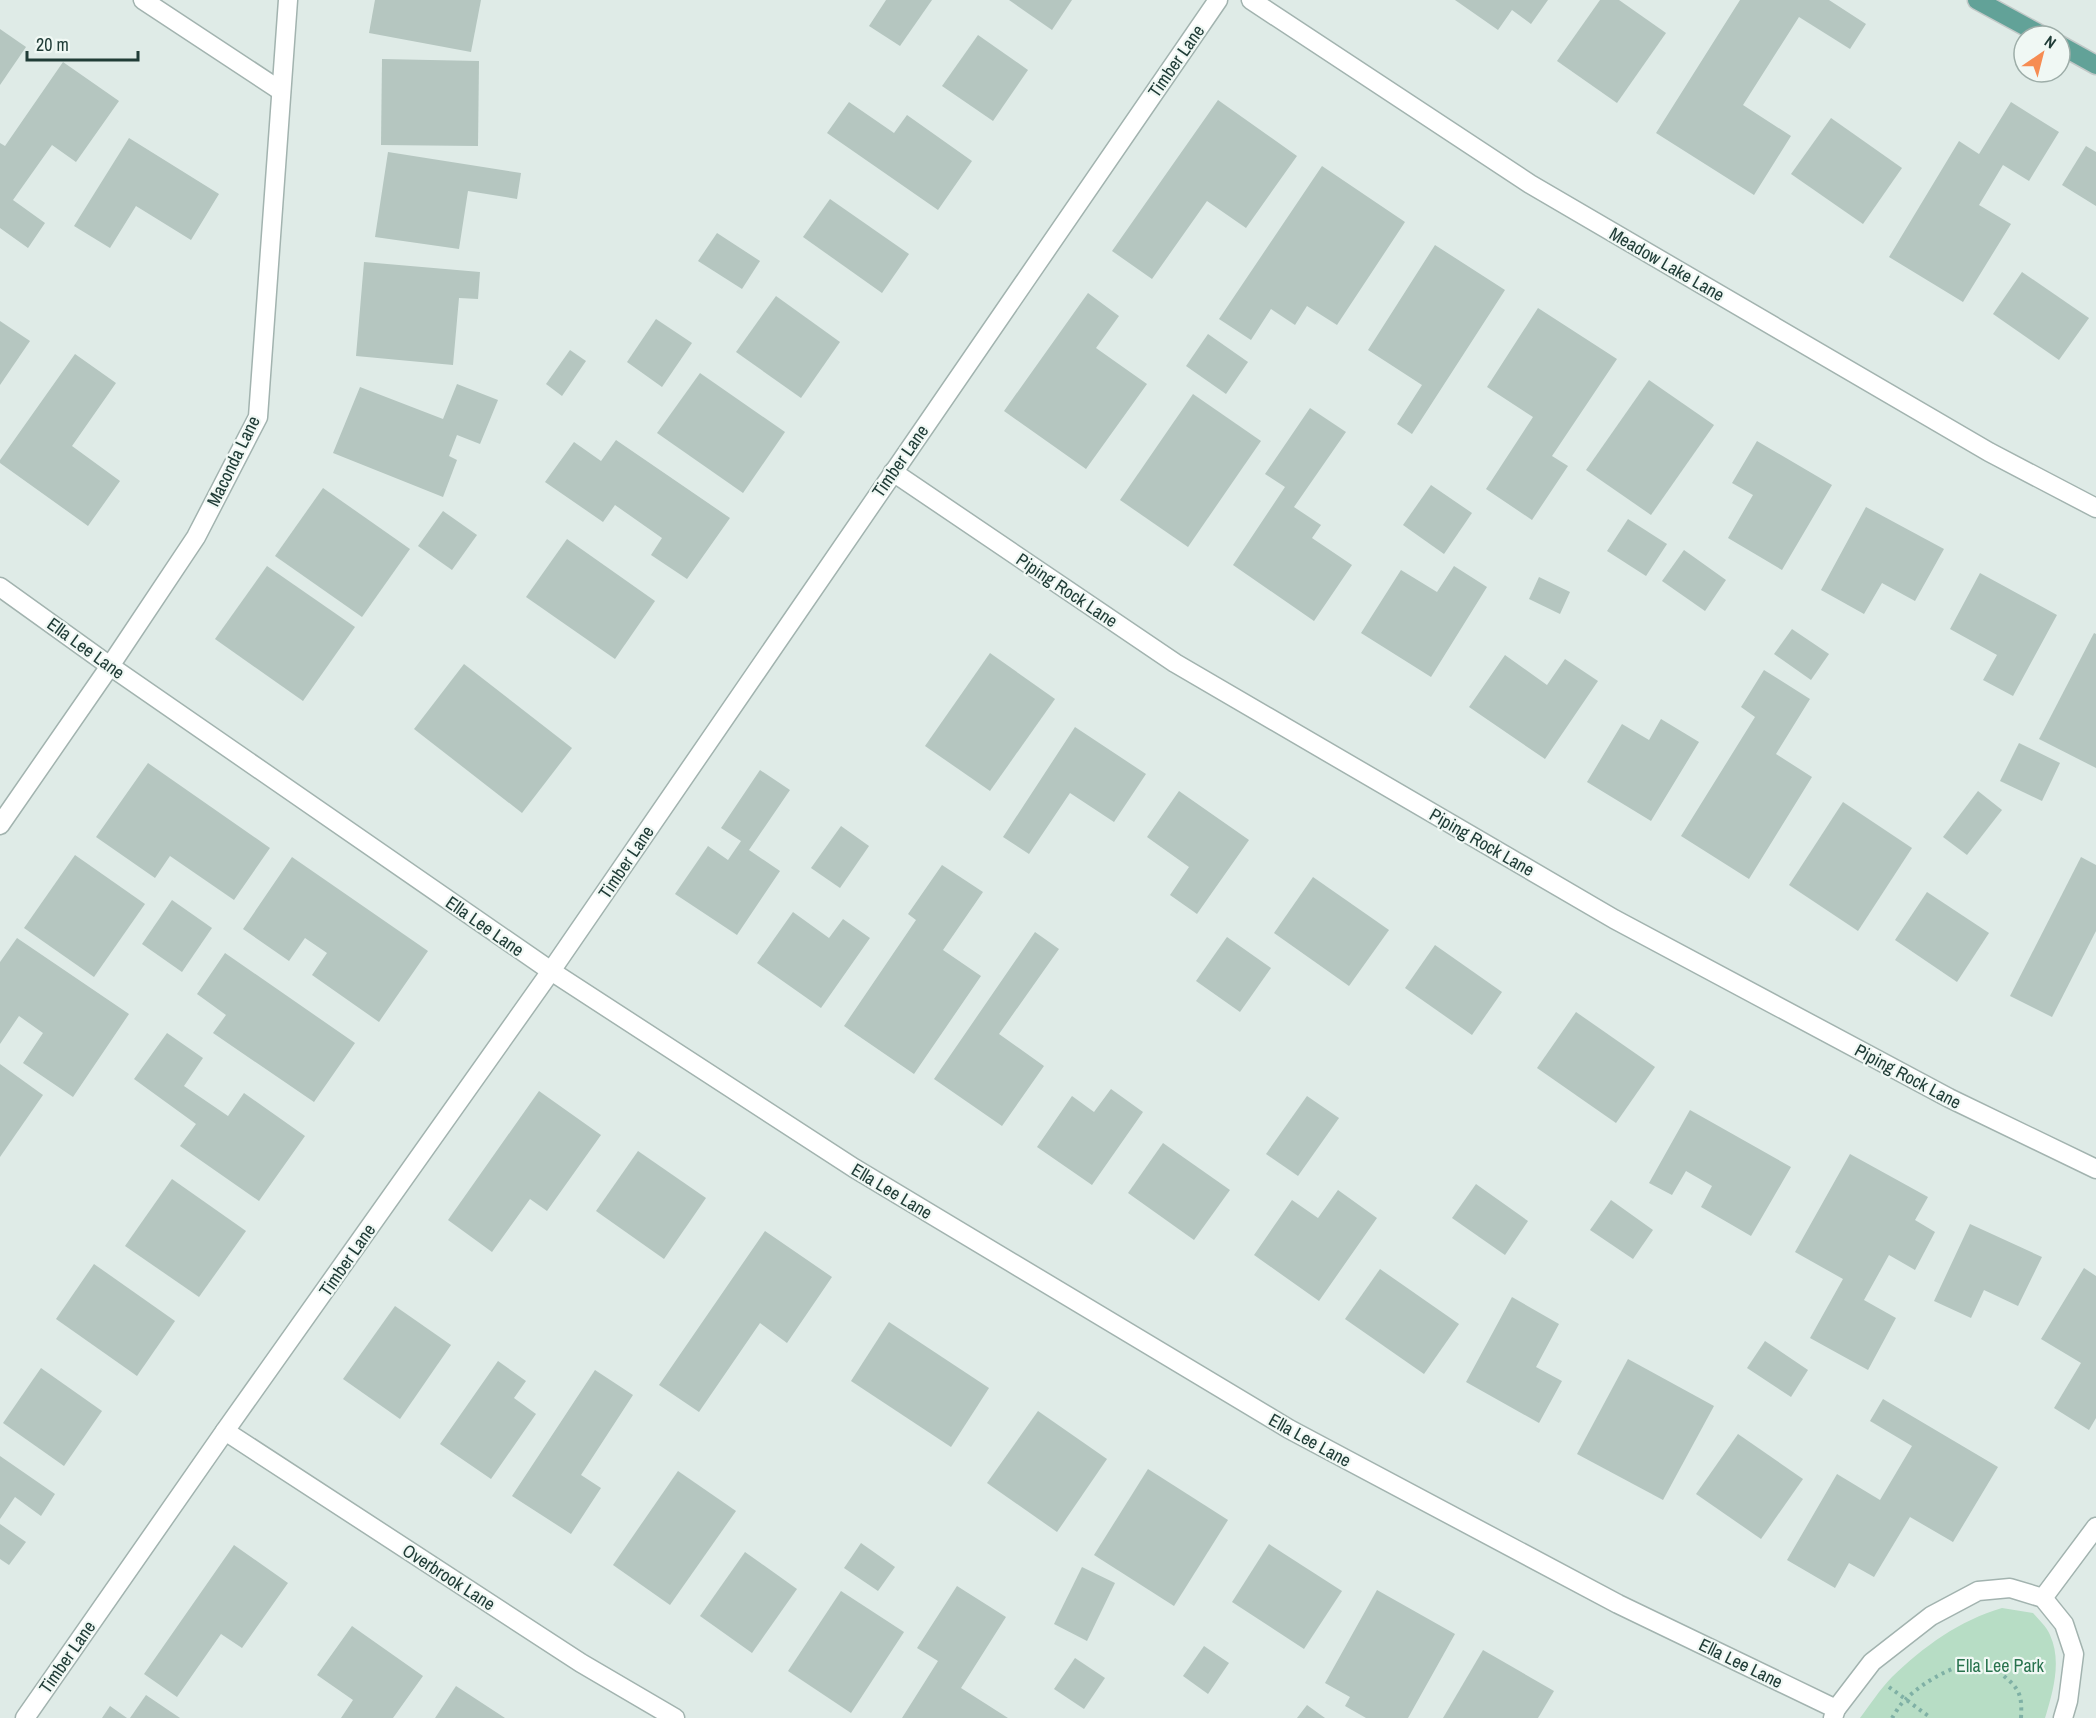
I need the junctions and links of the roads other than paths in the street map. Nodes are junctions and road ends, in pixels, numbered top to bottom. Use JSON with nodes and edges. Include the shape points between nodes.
{"nodes":[{"id":1,"x":143,"y":0,"type":"edge"},
{"id":2,"x":288,"y":0,"type":"edge"},
{"id":3,"x":1218,"y":0,"type":"edge"},
{"id":4,"x":1251,"y":0,"type":"edge"},
{"id":5,"x":1977,"y":0,"type":"edge"},
{"id":6,"x":2021,"y":24,"type":"edge"},
{"id":7,"x":2072,"y":52,"type":"edge"},
{"id":8,"x":2096,"y":65,"type":"edge"},
{"id":9,"x":280,"y":91,"type":"junction"},
{"id":10,"x":892,"y":472,"type":"junction"},
{"id":11,"x":2096,"y":507,"type":"edge"},
{"id":12,"x":0,"y":587,"type":"edge"},
{"id":13,"x":110,"y":666,"type":"junction"},
{"id":14,"x":0,"y":825,"type":"edge"},
{"id":15,"x":551,"y":971,"type":"junction"},
{"id":16,"x":2096,"y":1169,"type":"edge"},
{"id":17,"x":225,"y":1431,"type":"junction"},
{"id":18,"x":2096,"y":1527,"type":"edge"},
{"id":19,"x":2043,"y":1598,"type":"junction"},
{"id":20,"x":1834,"y":1714,"type":"edge"},
{"id":21,"x":25,"y":1718,"type":"edge"},
{"id":22,"x":675,"y":1718,"type":"edge"},
{"id":23,"x":2063,"y":1718,"type":"edge"}],
"edges":[{"from":1,"to":9,"type":"street"},
{"from":2,"to":9,"type":"street","name":"Maconda Lane"},
{"from":3,"to":10,"type":"street","name":"Timber Lane"},
{"from":4,"to":11,"type":"street","name":"Meadow Lake Lane","via":[[1530,184],[1989,453]]},
{"from":5,"to":6,"type":"main road"},
{"from":7,"to":8,"type":"main road"},
{"from":9,"to":13,"type":"street","name":"Maconda Lane","via":[[258,417],[196,537]]},
{"from":10,"to":15,"type":"street","name":"Timber Lane"},
{"from":10,"to":16,"type":"street","name":"Piping Rock Lane","via":[[1175,663],[1604,913],[1949,1098]]},
{"from":12,"to":13,"type":"street","name":"Ella Lee Lane"},
{"from":13,"to":14,"type":"street","name":"Maconda Lane"},
{"from":13,"to":15,"type":"street","name":"Ella Lee Lane"},
{"from":15,"to":17,"type":"street","name":"Timber Lane"},
{"from":15,"to":20,"type":"street","name":"Ella Lee Lane","via":[[854,1168],[1289,1430]]},
{"from":17,"to":21,"type":"street","name":"Timber Lane"},
{"from":17,"to":22,"type":"street","name":"Overbrook Lane","via":[[571,1656]]},
{"from":18,"to":19,"type":"street"},
{"from":19,"to":20,"type":"street","via":[[2010,1588],[1978,1591],[1931,1616],[1872,1662]]},
{"from":19,"to":23,"type":"street","via":[[2064,1624],[2074,1654]]}]}
